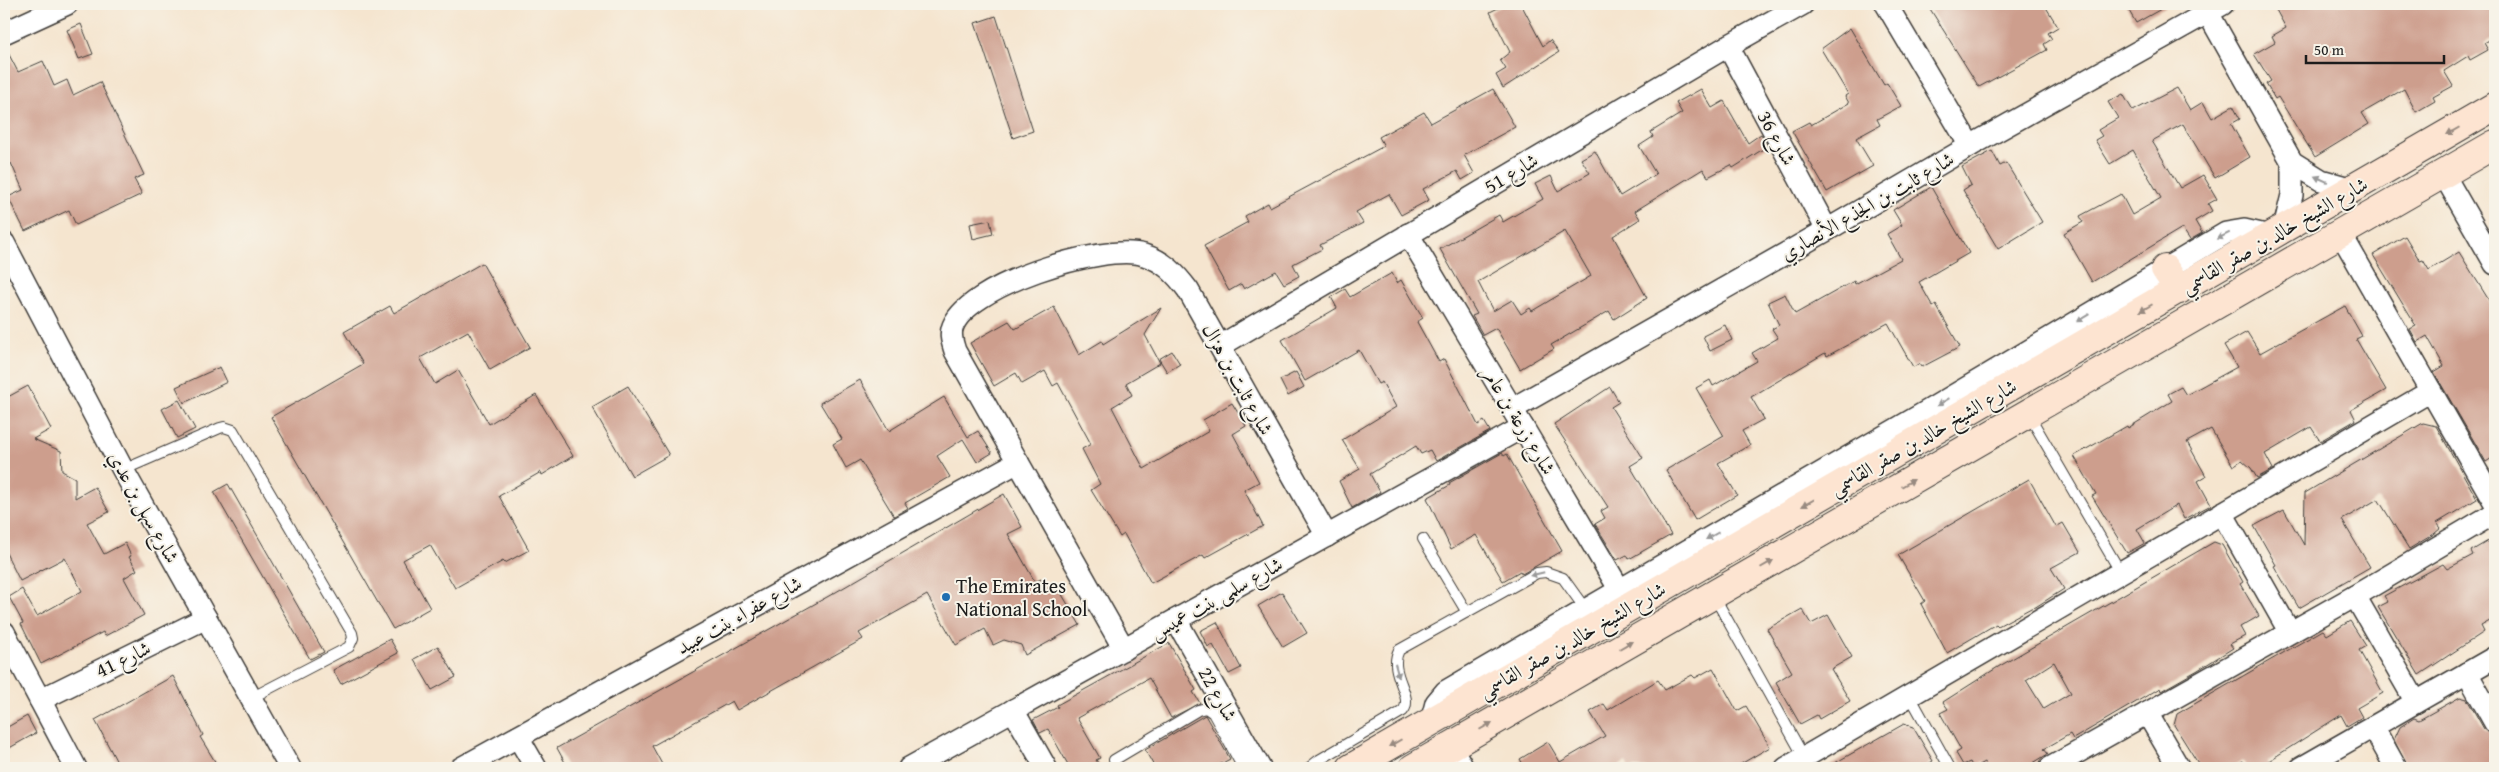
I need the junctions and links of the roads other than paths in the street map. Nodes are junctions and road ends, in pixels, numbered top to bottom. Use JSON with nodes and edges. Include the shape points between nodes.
{"nodes":[{"id":1,"x":67,"y":4,"type":"edge"},
{"id":2,"x":1803,"y":4,"type":"edge"},
{"id":3,"x":1886,"y":4,"type":"edge"},
{"id":4,"x":2215,"y":8,"type":"edge"},
{"id":5,"x":4,"y":33,"type":"edge"},
{"id":6,"x":1728,"y":46,"type":"junction"},
{"id":7,"x":2495,"y":106,"type":"edge"},
{"id":8,"x":2495,"y":144,"type":"edge"},
{"id":9,"x":1970,"y":146,"type":"junction"},
{"id":10,"x":2292,"y":162,"type":"junction"},
{"id":11,"x":2444,"y":175,"type":"junction"},
{"id":12,"x":2353,"y":189,"type":"junction"},
{"id":13,"x":1827,"y":230,"type":"junction"},
{"id":14,"x":2277,"y":232,"type":"junction"},
{"id":15,"x":1408,"y":234,"type":"junction"},
{"id":16,"x":2341,"y":234,"type":"junction"},
{"id":17,"x":4,"y":243,"type":"edge"},
{"id":18,"x":2495,"y":264,"type":"edge"},
{"id":19,"x":1220,"y":346,"type":"junction"},
{"id":20,"x":2431,"y":391,"type":"junction"},
{"id":21,"x":2029,"y":414,"type":"junction"},
{"id":22,"x":1517,"y":418,"type":"junction"},
{"id":23,"x":1018,"y":462,"type":"junction"},
{"id":24,"x":123,"y":470,"type":"junction"},
{"id":25,"x":2495,"y":503,"type":"edge"},
{"id":26,"x":2222,"y":513,"type":"junction"},
{"id":27,"x":2495,"y":513,"type":"edge"},
{"id":28,"x":1327,"y":536,"type":"junction"},
{"id":29,"x":1423,"y":539,"type":"dead end"},
{"id":30,"x":2120,"y":573,"type":"junction"},
{"id":31,"x":1714,"y":595,"type":"junction"},
{"id":32,"x":2355,"y":596,"type":"junction"},
{"id":33,"x":1624,"y":598,"type":"junction"},
{"id":34,"x":1586,"y":610,"type":"junction"},
{"id":35,"x":1466,"y":611,"type":"junction"},
{"id":36,"x":206,"y":618,"type":"junction"},
{"id":37,"x":1176,"y":620,"type":"junction"},
{"id":38,"x":2289,"y":631,"type":"junction"},
{"id":39,"x":4,"y":632,"type":"edge"},
{"id":40,"x":1124,"y":649,"type":"junction"},
{"id":41,"x":2495,"y":656,"type":"edge"},
{"id":42,"x":2467,"y":673,"type":"junction"},
{"id":43,"x":1910,"y":696,"type":"junction"},
{"id":44,"x":251,"y":698,"type":"junction"},
{"id":45,"x":40,"y":700,"type":"junction"},
{"id":46,"x":2416,"y":702,"type":"junction"},
{"id":47,"x":1013,"y":710,"type":"junction"},
{"id":48,"x":2147,"y":713,"type":"junction"},
{"id":49,"x":1431,"y":722,"type":"junction"},
{"id":50,"x":2495,"y":723,"type":"edge"},
{"id":51,"x":2373,"y":726,"type":"junction"},
{"id":52,"x":518,"y":737,"type":"junction"},
{"id":53,"x":1457,"y":757,"type":"edge"},
{"id":54,"x":1804,"y":757,"type":"junction"},
{"id":55,"x":1114,"y":760,"type":"dead end"},
{"id":56,"x":76,"y":768,"type":"edge"},
{"id":57,"x":290,"y":768,"type":"edge"},
{"id":58,"x":461,"y":768,"type":"edge"},
{"id":59,"x":536,"y":768,"type":"edge"},
{"id":60,"x":909,"y":768,"type":"edge"},
{"id":61,"x":1046,"y":768,"type":"edge"},
{"id":62,"x":1243,"y":768,"type":"edge"},
{"id":63,"x":1260,"y":768,"type":"edge"},
{"id":64,"x":1309,"y":768,"type":"edge"},
{"id":65,"x":1351,"y":768,"type":"edge"},
{"id":66,"x":1413,"y":768,"type":"edge"},
{"id":67,"x":1786,"y":768,"type":"edge"},
{"id":68,"x":1950,"y":768,"type":"edge"},
{"id":69,"x":2050,"y":768,"type":"edge"},
{"id":70,"x":2179,"y":768,"type":"edge"},
{"id":71,"x":2300,"y":768,"type":"edge"},
{"id":72,"x":2396,"y":768,"type":"edge"}],
"edges":[{"from":1,"to":5,"type":"street"},
{"from":2,"to":6,"type":"street","name":"شارع 51"},
{"from":3,"to":9,"type":"street"},
{"from":4,"to":9,"type":"street","name":"شارع ثابت بن الجذع الأنصاري"},
{"from":4,"to":10,"type":"street"},
{"from":6,"to":13,"type":"street","name":"شارع 36"},
{"from":6,"to":15,"type":"street","name":"شارع 51"},
{"from":7,"to":12,"type":"main road","name":"شارع الشيخ خالد بن صقر القاسمي","one_way":true},
{"from":8,"to":11,"type":"main road","name":"شارع الشيخ خالد بن صقر القاسمي"},
{"from":9,"to":13,"type":"street","name":"شارع ثابت بن الجذع الأنصاري"},
{"from":12,"to":10,"type":"street","one_way":true,"via":[[2321,180]]},
{"from":10,"to":14,"type":"street","via":[[2292,195]]},
{"from":11,"to":16,"type":"main road","name":"شارع الشيخ خالد بن صقر القاسمي"},
{"from":11,"to":18,"type":"street"},
{"from":12,"to":14,"type":"main road","name":"شارع الشيخ خالد بن صقر القاسمي"},
{"from":13,"to":22,"type":"street","name":"شارع ثابت بن الجذع الأنصاري"},
{"from":14,"to":33,"type":"main road","name":"شارع الشيخ خالد بن صقر القاسمي","one_way":true,"via":[[2172,279]]},
{"from":15,"to":19,"type":"street","name":"شارع 51"},
{"from":15,"to":22,"type":"street","name":"شارع زرعة بن عامر"},
{"from":16,"to":20,"type":"street"},
{"from":16,"to":21,"type":"main road","name":"شارع الشيخ خالد بن صقر القاسمي"},
{"from":17,"to":24,"type":"street","name":"شارع سهل بن عدي"},
{"from":19,"to":23,"type":"street","name":"شارع ثابت بن هزال","via":[[1176,274],[1143,254],[1123,252],[1067,260],[1014,280],[966,310],[952,328],[951,340]]},
{"from":19,"to":28,"type":"street","name":"شارع ثابت بن هزال"},
{"from":20,"to":25,"type":"street"},
{"from":20,"to":26,"type":"street"},
{"from":21,"to":30,"type":"lane"},
{"from":31,"to":21,"type":"main road","name":"شارع الشيخ خالد بن صقر القاسمي","one_way":true},
{"from":22,"to":28,"type":"street","name":"شارع سلمى بنت عميس"},
{"from":22,"to":33,"type":"street","name":"شارع زرعة بن عامر"},
{"from":23,"to":40,"type":"street","name":"شارع ثابت بن هزال"},
{"from":23,"to":52,"type":"street","name":"شارع عفراء بنت عبيد"},
{"from":24,"to":36,"type":"street","name":"شارع سهل بن عدي"},
{"from":24,"to":44,"type":"lane","via":[[220,428],[233,430],[352,633],[349,647]]},
{"from":26,"to":30,"type":"street"},
{"from":26,"to":38,"type":"street"},
{"from":27,"to":32,"type":"street"},
{"from":28,"to":37,"type":"street","name":"شارع سلمى بنت عميس"},
{"from":29,"to":35,"type":"lane"},
{"from":30,"to":43,"type":"street"},
{"from":53,"to":31,"type":"main road","name":"شارع الشيخ خالد بن صقر القاسمي","one_way":true},
{"from":31,"to":54,"type":"lane"},
{"from":32,"to":38,"type":"street"},
{"from":32,"to":46,"type":"street"},
{"from":33,"to":34,"type":"street"},
{"from":33,"to":49,"type":"main road","name":"شارع الشيخ خالد بن صقر القاسمي"},
{"from":34,"to":35,"type":"lane","one_way":true,"via":[[1563,578],[1546,572],[1529,577]]},
{"from":34,"to":49,"type":"street","via":[[1446,691],[1436,703]]},
{"from":35,"to":64,"type":"lane","one_way":true,"via":[[1399,650],[1394,665],[1406,700],[1403,711]]},
{"from":36,"to":44,"type":"street","name":"شارع سهل بن عدي"},
{"from":36,"to":45,"type":"street","name":"شارع 41"},
{"from":37,"to":40,"type":"street","name":"شارع سلمى بنت عميس"},
{"from":37,"to":63,"type":"street","name":"شارع 22"},
{"from":38,"to":48,"type":"street"},
{"from":39,"to":45,"type":"street"},
{"from":40,"to":47,"type":"street","name":"شارع سلمى بنت عميس"},
{"from":41,"to":42,"type":"street"},
{"from":42,"to":46,"type":"street"},
{"from":42,"to":50,"type":"street"},
{"from":43,"to":54,"type":"street"},
{"from":43,"to":68,"type":"lane"},
{"from":44,"to":57,"type":"street","name":"شارع سهل بن عدي"},
{"from":45,"to":56,"type":"street"},
{"from":46,"to":51,"type":"street"},
{"from":47,"to":60,"type":"street","name":"شارع سلمى بنت عميس"},
{"from":47,"to":61,"type":"street"},
{"from":48,"to":69,"type":"street"},
{"from":48,"to":70,"type":"street"},
{"from":49,"to":65,"type":"main road","name":"شارع الشيخ خالد بن صقر القاسمي","one_way":true},
{"from":51,"to":71,"type":"street"},
{"from":51,"to":72,"type":"street"},
{"from":52,"to":58,"type":"street","name":"شارع عفراء بنت عبيد"},
{"from":52,"to":59,"type":"street"},
{"from":53,"to":66,"type":"main road","name":"شارع الشيخ خالد بن صقر القاسمي"},
{"from":54,"to":67,"type":"street"},
{"from":55,"to":62,"type":"lane","via":[[1206,708]]}]}
